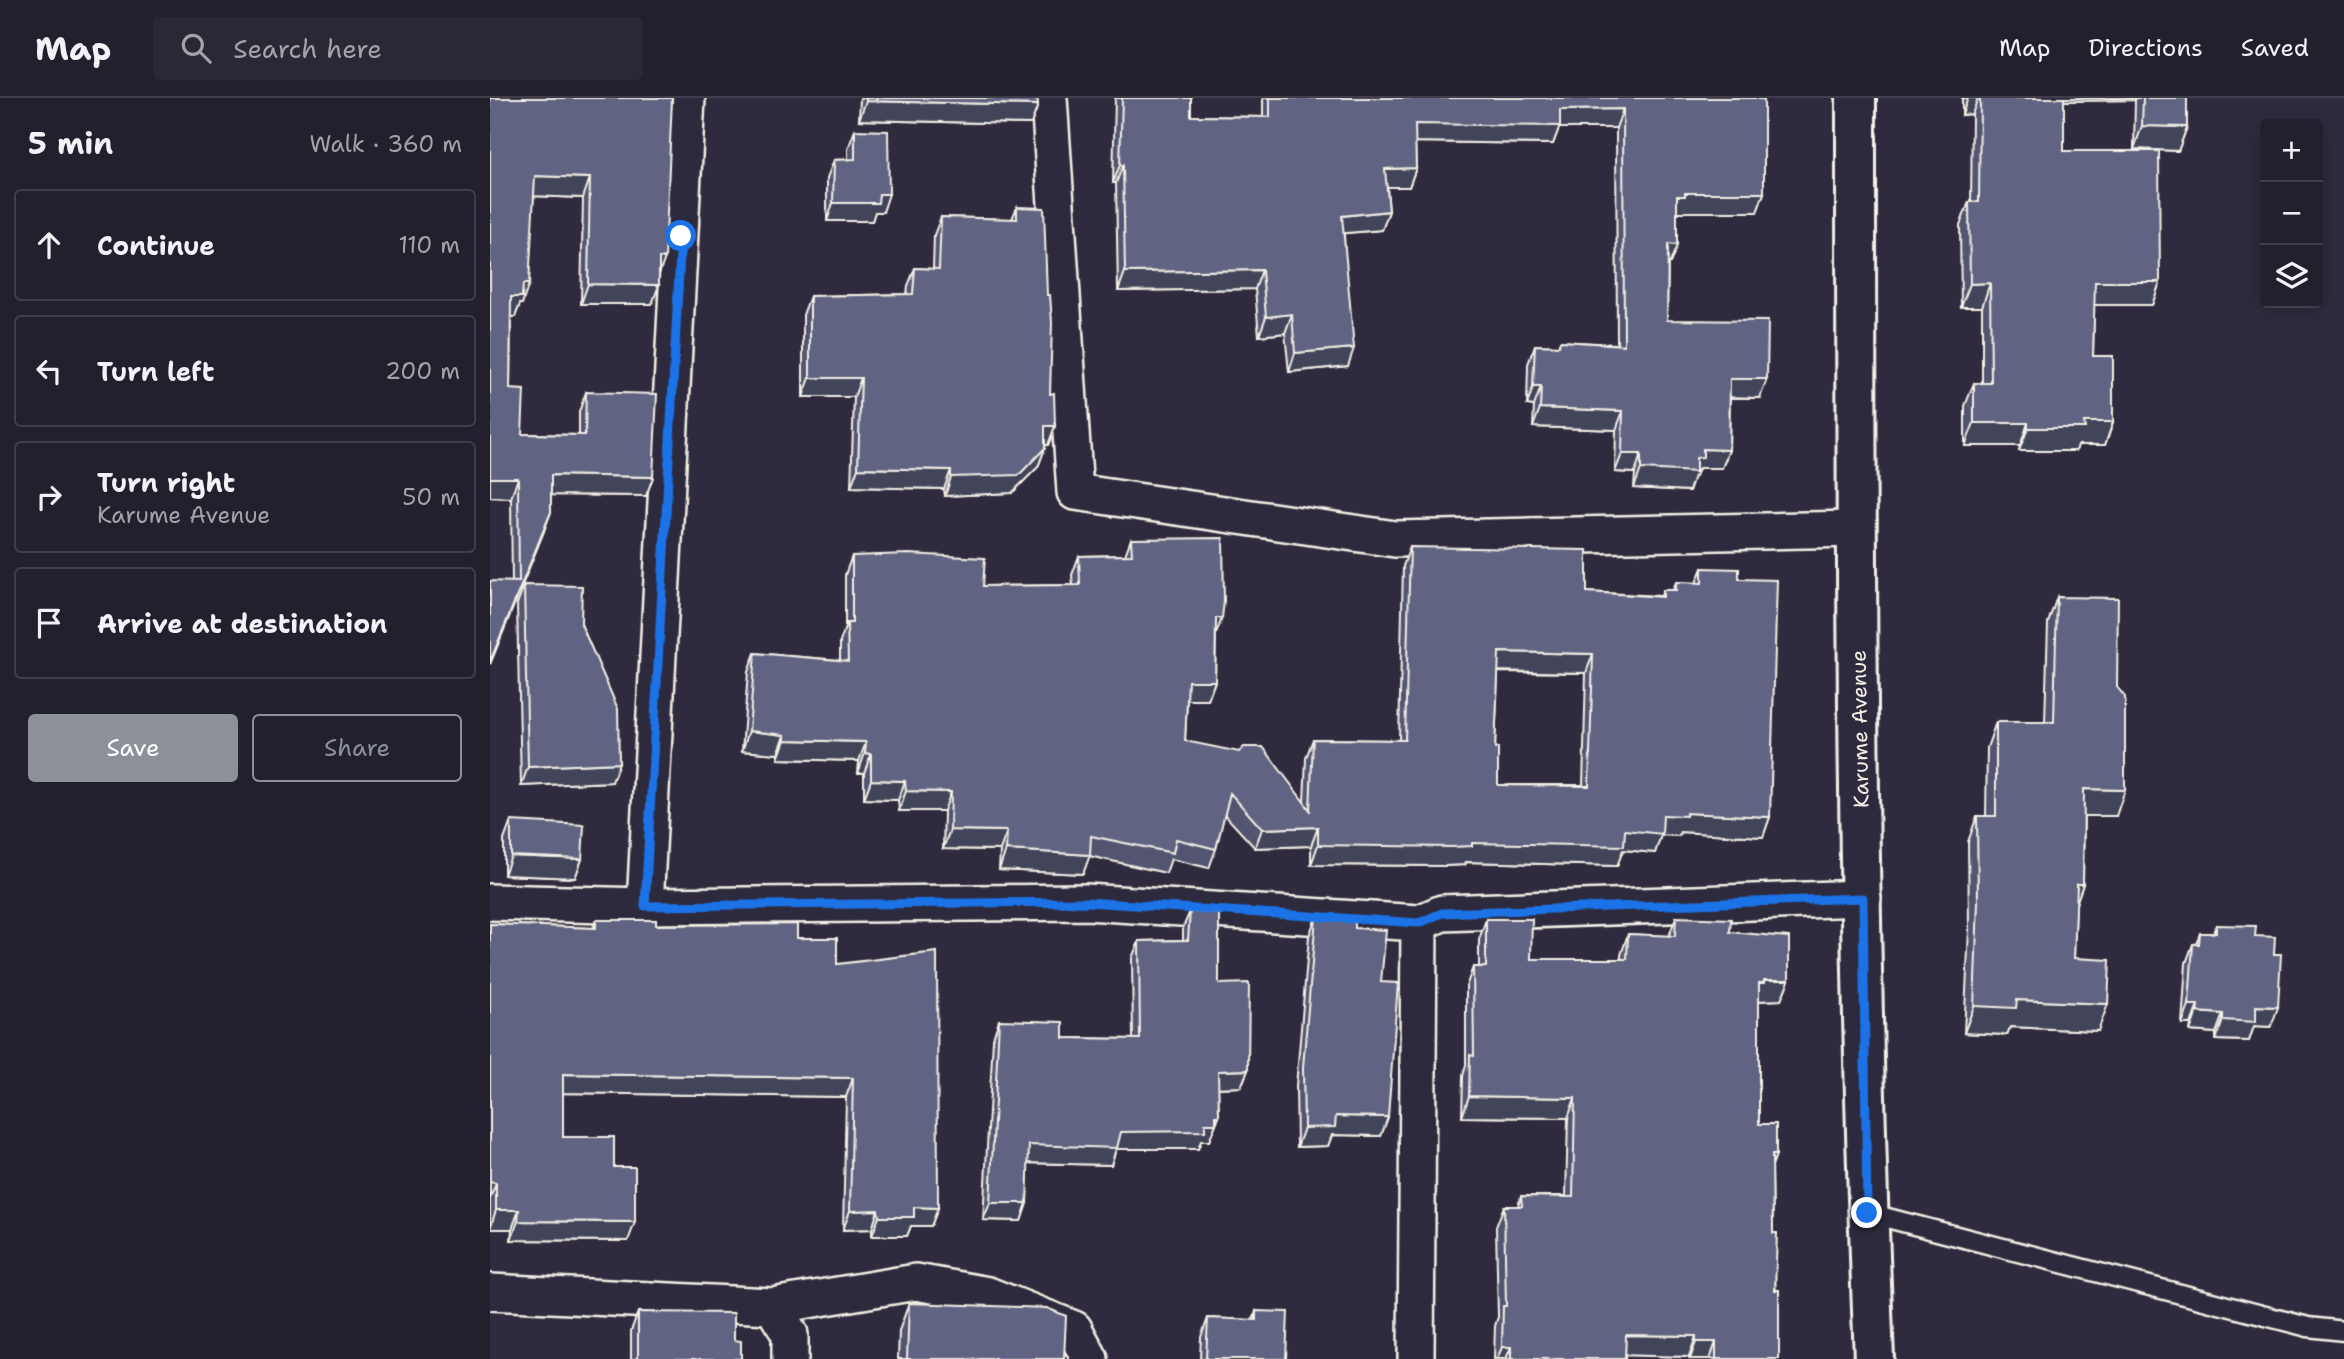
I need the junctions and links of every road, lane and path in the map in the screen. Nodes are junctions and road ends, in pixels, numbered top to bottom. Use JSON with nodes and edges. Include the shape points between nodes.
{"nodes":[{"id":1,"x":687,"y":98,"type":"edge"},
{"id":2,"x":1049,"y":98,"type":"edge"},
{"id":3,"x":1856,"y":98,"type":"edge"},
{"id":4,"x":1856,"y":529,"type":"junction"},
{"id":5,"x":1863,"y":898,"type":"junction"},
{"id":6,"x":490,"y":902,"type":"edge"},
{"id":7,"x":645,"y":906,"type":"junction"},
{"id":8,"x":1419,"y":923,"type":"junction"},
{"id":9,"x":1867,"y":1213,"type":"junction"},
{"id":10,"x":490,"y":1292,"type":"edge"},
{"id":11,"x":772,"y":1306,"type":"junction"},
{"id":12,"x":2344,"y":1331,"type":"edge"},
{"id":13,"x":790,"y":1359,"type":"edge"},
{"id":14,"x":1090,"y":1359,"type":"edge"},
{"id":15,"x":1416,"y":1359,"type":"edge"},
{"id":16,"x":1874,"y":1359,"type":"edge"}],
"edges":[{"from":1,"to":7,"type":"street"},
{"from":2,"to":4,"type":"street","via":[[1075,492],[1395,539]]},
{"from":3,"to":4,"type":"main road","name":"Karume Avenue"},
{"from":4,"to":5,"type":"main road","name":"Karume Avenue"},
{"from":5,"to":8,"type":"street","via":[[1442,913]]},
{"from":5,"to":9,"type":"main road","name":"Karume Avenue"},
{"from":6,"to":7,"type":"street"},
{"from":7,"to":8,"type":"street","via":[[1086,902]]},
{"from":8,"to":15,"type":"street"},
{"from":9,"to":12,"type":"lane","via":[[2308,1327]]},
{"from":9,"to":16,"type":"main road","name":"Karume Avenue"},
{"from":10,"to":11,"type":"street"},
{"from":11,"to":13,"type":"street","via":[[790,1335]]},
{"from":11,"to":14,"type":"street","via":[[916,1282],[988,1295],[1074,1329]]}]}
